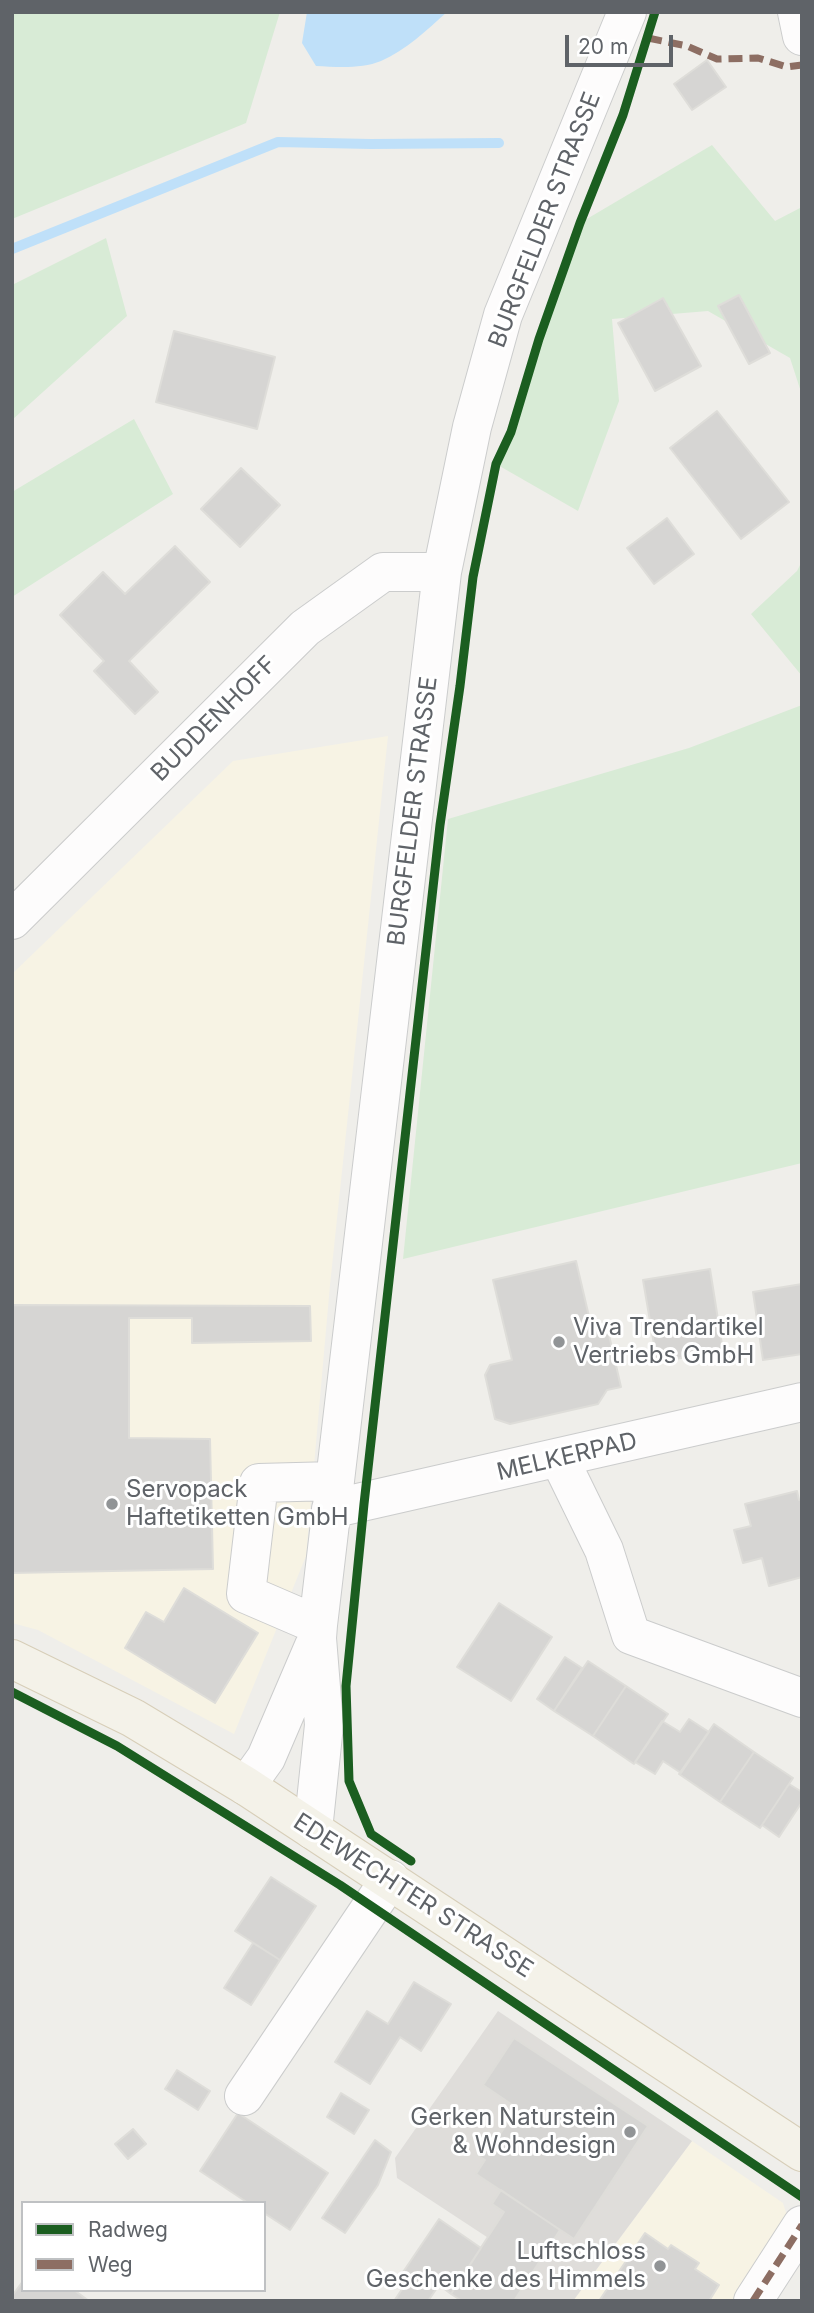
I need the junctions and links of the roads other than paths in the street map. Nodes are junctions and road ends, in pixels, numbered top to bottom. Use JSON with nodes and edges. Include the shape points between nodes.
{"nodes":[{"id":1,"x":627,"y":12,"type":"edge"},
{"id":2,"x":797,"y":12,"type":"edge"},
{"id":3,"x":802,"y":36,"type":"edge"},
{"id":4,"x":442,"y":572,"type":"junction"},
{"id":5,"x":12,"y":920,"type":"edge"},
{"id":6,"x":802,"y":1402,"type":"edge"},
{"id":7,"x":559,"y":1458,"type":"junction"},
{"id":8,"x":332,"y":1495,"type":"junction"},
{"id":9,"x":318,"y":1632,"type":"junction"},
{"id":10,"x":12,"y":1659,"type":"edge"},
{"id":11,"x":802,"y":1698,"type":"edge"},
{"id":12,"x":246,"y":1786,"type":"junction"},
{"id":13,"x":313,"y":1830,"type":"junction"},
{"id":14,"x":390,"y":1880,"type":"junction"},
{"id":15,"x":244,"y":2096,"type":"dead end"},
{"id":16,"x":802,"y":2152,"type":"edge"},
{"id":17,"x":802,"y":2225,"type":"edge"},
{"id":18,"x":753,"y":2301,"type":"edge"}],
"edges":[{"from":1,"to":4,"type":"street","name":"BURGFELDER STRASSE","via":[[503,314],[472,428]]},
{"from":2,"to":3,"type":"street"},
{"from":4,"to":5,"type":"street","name":"BUDDENHOFF","via":[[383,572],[305,628]]},
{"from":4,"to":8,"type":"street","name":"BURGFELDER STRASSE"},
{"from":6,"to":7,"type":"street","name":"MELKERPAD"},
{"from":7,"to":8,"type":"street","name":"MELKERPAD"},
{"from":7,"to":11,"type":"street","via":[[604,1550],[631,1635]]},
{"from":8,"to":9,"type":"street","name":"BURGFELDER STRASSE"},
{"from":8,"to":9,"type":"street","name":"MELKERPAD","via":[[259,1483],[246,1594]]},
{"from":9,"to":12,"type":"street","name":"BURGFELDER STRASSE","via":[[266,1758]]},
{"from":9,"to":13,"type":"street","name":"BURGFELDER STRASSE","via":[[324,1725]]},
{"from":10,"to":12,"type":"main road","name":"EDEWECHTER STRASSE","via":[[133,1718]]},
{"from":12,"to":13,"type":"main road","name":"EDEWECHTER STRASSE"},
{"from":13,"to":14,"type":"main road","name":"EDEWECHTER STRASSE"},
{"from":14,"to":15,"type":"street"},
{"from":14,"to":16,"type":"main road","name":"EDEWECHTER STRASSE"},
{"from":17,"to":18,"type":"street"}]}
